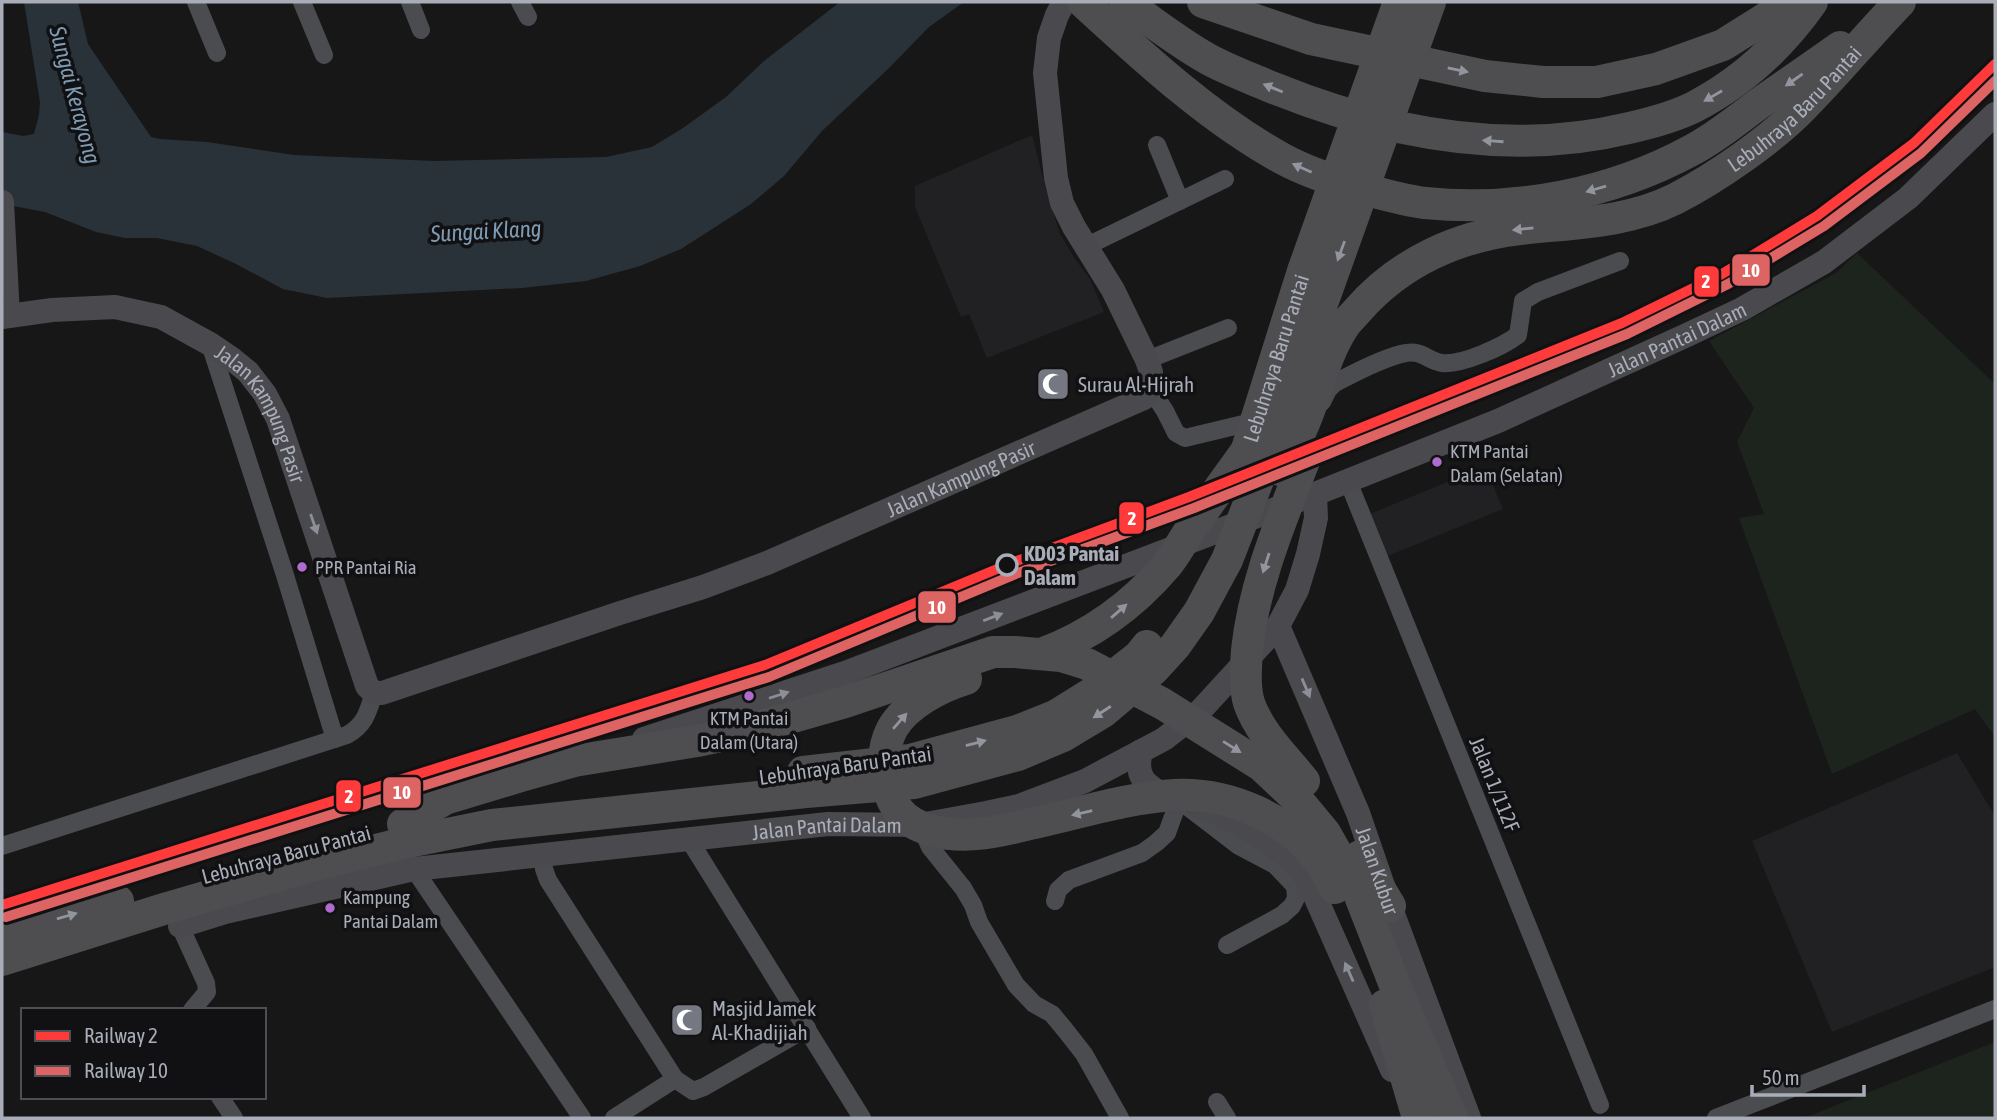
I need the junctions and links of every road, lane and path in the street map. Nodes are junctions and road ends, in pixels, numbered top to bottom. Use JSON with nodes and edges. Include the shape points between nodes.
{"nodes":[{"id":1,"x":196,"y":2,"type":"edge"},
{"id":2,"x":302,"y":2,"type":"edge"},
{"id":3,"x":410,"y":2,"type":"edge"},
{"id":4,"x":1064,"y":2,"type":"edge"},
{"id":5,"x":1083,"y":2,"type":"edge"},
{"id":6,"x":1203,"y":2,"type":"edge"},
{"id":7,"x":1399,"y":2,"type":"edge"},
{"id":8,"x":1430,"y":2,"type":"edge"},
{"id":9,"x":1786,"y":2,"type":"edge"},
{"id":10,"x":1812,"y":2,"type":"edge"},
{"id":11,"x":1895,"y":7,"type":"edge"},
{"id":12,"x":1136,"y":10,"type":"edge"},
{"id":13,"x":421,"y":30,"type":"dead end"},
{"id":14,"x":216,"y":53,"type":"dead end"},
{"id":15,"x":324,"y":55,"type":"dead end"},
{"id":16,"x":1995,"y":114,"type":"edge"},
{"id":17,"x":1157,"y":145,"type":"dead end"},
{"id":18,"x":1225,"y":179,"type":"dead end"},
{"id":19,"x":1180,"y":201,"type":"junction"},
{"id":20,"x":2,"y":202,"type":"edge"},
{"id":21,"x":1087,"y":246,"type":"junction"},
{"id":22,"x":1620,"y":261,"type":"dead end"},
{"id":23,"x":5,"y":317,"type":"edge"},
{"id":24,"x":1228,"y":328,"type":"dead end"},
{"id":25,"x":209,"y":344,"type":"junction"},
{"id":26,"x":1147,"y":360,"type":"junction"},
{"id":27,"x":1150,"y":388,"type":"junction"},
{"id":28,"x":1302,"y":429,"type":"junction"},
{"id":29,"x":1247,"y":450,"type":"junction"},
{"id":30,"x":1348,"y":481,"type":"junction"},
{"id":31,"x":1315,"y":494,"type":"junction"},
{"id":32,"x":1227,"y":560,"type":"junction"},
{"id":33,"x":1278,"y":626,"type":"junction"},
{"id":34,"x":1146,"y":662,"type":"junction"},
{"id":35,"x":374,"y":694,"type":"junction"},
{"id":36,"x":335,"y":738,"type":"junction"},
{"id":37,"x":1141,"y":751,"type":"junction"},
{"id":38,"x":574,"y":761,"type":"junction"},
{"id":39,"x":1085,"y":781,"type":"junction"},
{"id":40,"x":1173,"y":799,"type":"junction"},
{"id":41,"x":403,"y":824,"type":"junction"},
{"id":42,"x":920,"y":825,"type":"junction"},
{"id":43,"x":688,"y":838,"type":"junction"},
{"id":44,"x":2,"y":846,"type":"edge"},
{"id":45,"x":543,"y":853,"type":"junction"},
{"id":46,"x":414,"y":869,"type":"junction"},
{"id":47,"x":1055,"y":901,"type":"dead end"},
{"id":48,"x":1390,"y":906,"type":"junction"},
{"id":49,"x":180,"y":926,"type":"junction"},
{"id":50,"x":2,"y":935,"type":"edge"},
{"id":51,"x":1227,"y":945,"type":"dead end"},
{"id":52,"x":2,"y":960,"type":"edge"},
{"id":53,"x":2,"y":969,"type":"edge"},
{"id":54,"x":1390,"y":996,"type":"junction"},
{"id":55,"x":194,"y":1008,"type":"edge"},
{"id":56,"x":1995,"y":1009,"type":"edge"},
{"id":57,"x":807,"y":1028,"type":"junction"},
{"id":58,"x":675,"y":1079,"type":"junction"},
{"id":59,"x":221,"y":1099,"type":"edge"},
{"id":60,"x":1217,"y":1102,"type":"dead end"},
{"id":61,"x":1600,"y":1105,"type":"dead end"},
{"id":62,"x":234,"y":1118,"type":"edge"},
{"id":63,"x":582,"y":1118,"type":"edge"},
{"id":64,"x":614,"y":1118,"type":"edge"},
{"id":65,"x":862,"y":1118,"type":"edge"},
{"id":66,"x":1120,"y":1118,"type":"edge"},
{"id":67,"x":1227,"y":1118,"type":"edge"},
{"id":68,"x":1412,"y":1118,"type":"edge"},
{"id":69,"x":1418,"y":1118,"type":"edge"},
{"id":70,"x":1431,"y":1118,"type":"edge"},
{"id":71,"x":1452,"y":1118,"type":"edge"},
{"id":72,"x":1462,"y":1118,"type":"edge"},
{"id":73,"x":1469,"y":1118,"type":"edge"},
{"id":74,"x":1716,"y":1118,"type":"edge"}],
"edges":[{"from":1,"to":14,"type":"street"},
{"from":2,"to":15,"type":"street"},
{"from":3,"to":13,"type":"street"},
{"from":4,"to":21,"type":"street","via":[[1049,38],[1047,103],[1062,203]]},
{"from":11,"to":5,"type":"highway","one_way":true,"via":[[1715,137],[1668,162],[1581,193],[1457,204],[1381,194],[1282,159],[1229,124]]},
{"from":6,"to":9,"type":"highway","one_way":true,"via":[[1311,39],[1485,76],[1543,82],[1597,82],[1656,69],[1723,45]]},
{"from":7,"to":29,"type":"highway","name":"Lebuhraya Baru Pantai","via":[[1303,271]]},
{"from":8,"to":32,"type":"highway","name":"Lebuhraya Baru Pantai","one_way":true},
{"from":10,"to":12,"type":"highway","one_way":true,"via":[[1768,55],[1732,85],[1692,108],[1613,132],[1514,142],[1435,134],[1302,100],[1207,59]]},
{"from":11,"to":28,"type":"highway","name":"Lebuhraya Baru Pantai","one_way":true,"via":[[1802,108],[1749,153],[1675,199],[1608,220],[1500,231],[1450,245],[1389,279],[1345,325]]},
{"from":16,"to":30,"type":"street","name":"Jalan Pantai Dalam","via":[[1900,204],[1824,262],[1754,302],[1498,421]]},
{"from":17,"to":19,"type":"street"},
{"from":18,"to":19,"type":"street"},
{"from":19,"to":21,"type":"street"},
{"from":20,"to":23,"type":"street"},
{"from":21,"to":26,"type":"street"},
{"from":22,"to":27,"type":"street","via":[[1523,301],[1518,335],[1510,341],[1458,362],[1443,363],[1421,353],[1406,353],[1335,383],[1321,404],[1185,439],[1176,433]]},
{"from":23,"to":25,"type":"street","name":"Jalan Kampung Pasir","via":[[115,307],[161,317]]},
{"from":24,"to":26,"type":"street"},
{"from":25,"to":35,"type":"street","name":"Jalan Kampung Pasir","one_way":true,"via":[[248,372],[278,418],[367,686]]},
{"from":25,"to":36,"type":"street"},
{"from":26,"to":27,"type":"street"},
{"from":27,"to":35,"type":"street","name":"Jalan Kampung Pasir","via":[[1132,404],[767,563]]},
{"from":28,"to":32,"type":"highway","name":"Lebuhraya Baru Pantai","via":[[1281,466],[1253,535]]},
{"from":28,"to":48,"type":"highway","one_way":true,"via":[[1304,461],[1265,565],[1250,626],[1245,672],[1248,701],[1261,728],[1362,858]]},
{"from":29,"to":34,"type":"highway","name":"Lebuhraya Baru Pantai","via":[[1201,566]]},
{"from":54,"to":29,"type":"highway","one_way":true,"via":[[1322,865],[1307,848],[1258,812],[1207,796],[1176,795],[1010,829],[976,834],[935,832],[915,825],[899,812],[884,774],[893,728],[928,696],[1061,647],[1115,614],[1167,565]]},
{"from":30,"to":31,"type":"street","name":"Jalan Pantai Dalam"},
{"from":30,"to":61,"type":"street","name":"Jalan 1/112F"},
{"from":31,"to":33,"type":"street","name":"Jalan Pantai Dalam","via":[[1316,518],[1308,554],[1297,590]]},
{"from":38,"to":31,"type":"street","name":"Jalan Pantai Dalam","one_way":true,"via":[[845,673]]},
{"from":32,"to":34,"type":"highway","name":"Lebuhraya Baru Pantai","via":[[1175,646]]},
{"from":33,"to":37,"type":"street","name":"Jalan Pantai Dalam","via":[[1200,711]]},
{"from":33,"to":48,"type":"street","name":"Jalan Kubur","one_way":true,"via":[[1358,813]]},
{"from":41,"to":34,"type":"highway","name":"Lebuhraya Baru Pantai","one_way":true,"via":[[483,807],[910,760],[1055,716]]},
{"from":34,"to":52,"type":"highway","name":"Lebuhraya Baru Pantai","one_way":true,"via":[[1103,712],[1063,736],[1018,755],[914,783],[492,825],[308,867]]},
{"from":35,"to":36,"type":"street","via":[[362,724]]},
{"from":36,"to":44,"type":"street"},
{"from":37,"to":39,"type":"street","name":"Jalan Pantai Dalam"},
{"from":37,"to":40,"type":"street","via":[[1138,763],[1143,780]]},
{"from":38,"to":41,"type":"highway","via":[[444,799]]},
{"from":38,"to":54,"type":"highway","one_way":true,"via":[[697,741],[785,720],[993,652],[1061,656],[1087,664],[1163,704],[1262,766],[1296,798],[1325,833],[1358,891]]},
{"from":39,"to":40,"type":"street"},
{"from":39,"to":42,"type":"street","name":"Jalan Pantai Dalam","via":[[1019,806]]},
{"from":40,"to":47,"type":"street","via":[[1167,832],[1156,843],[1142,853],[1069,880],[1058,890]]},
{"from":40,"to":51,"type":"street","via":[[1275,865],[1295,886],[1296,898],[1282,915]]},
{"from":68,"to":40,"type":"street","one_way":true,"via":[[1311,888],[1296,865],[1240,825]]},
{"from":50,"to":41,"type":"highway","name":"Lebuhraya Baru Pantai","one_way":true,"via":[[308,846]]},
{"from":42,"to":43,"type":"street","name":"Jalan Pantai Dalam","via":[[828,824]]},
{"from":42,"to":66,"type":"street","via":[[930,847],[963,888],[1016,985],[1034,1004],[1052,1014],[1084,1054]]},
{"from":43,"to":45,"type":"street","name":"Jalan Pantai Dalam"},
{"from":43,"to":57,"type":"street"},
{"from":45,"to":46,"type":"street","name":"Jalan Pantai Dalam"},
{"from":45,"to":58,"type":"street","via":[[548,880]]},
{"from":46,"to":49,"type":"street","name":"Jalan Pantai Dalam"},
{"from":46,"to":63,"type":"street"},
{"from":48,"to":73,"type":"street","name":"Jalan Kubur"},
{"from":49,"to":53,"type":"highway"},
{"from":49,"to":55,"type":"street","via":[[206,984],[207,992]]},
{"from":54,"to":69,"type":"highway"},
{"from":54,"to":70,"type":"highway"},
{"from":54,"to":71,"type":"highway"},
{"from":54,"to":72,"type":"highway"},
{"from":56,"to":74,"type":"street"},
{"from":57,"to":58,"type":"street","via":[[704,1087],[693,1091]]},
{"from":57,"to":65,"type":"street"},
{"from":58,"to":64,"type":"street"},
{"from":59,"to":62,"type":"street"},
{"from":60,"to":67,"type":"street"}]}
